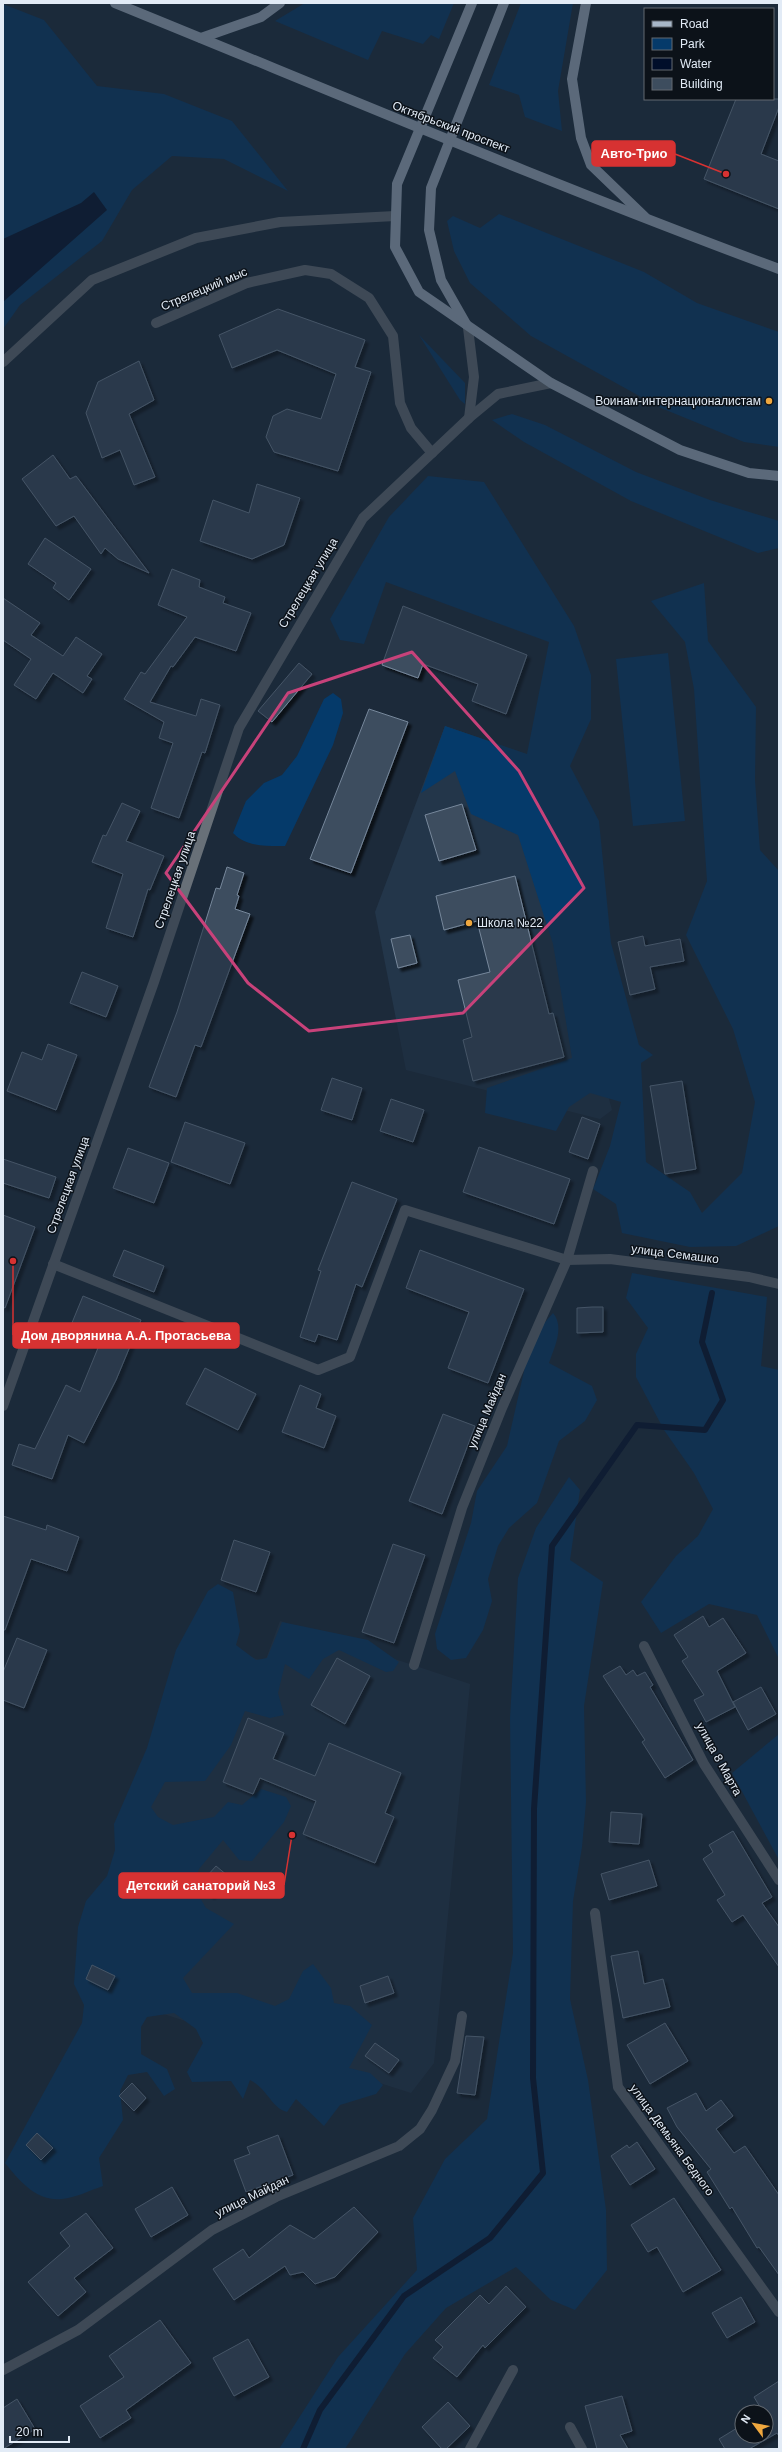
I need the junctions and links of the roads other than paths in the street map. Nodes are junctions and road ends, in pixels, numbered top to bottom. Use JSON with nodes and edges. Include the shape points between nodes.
{"nodes":[{"id":1,"x":115,"y":3,"type":"edge"},
{"id":2,"x":280,"y":3,"type":"edge"},
{"id":3,"x":472,"y":3,"type":"edge"},
{"id":4,"x":504,"y":3,"type":"edge"},
{"id":5,"x":586,"y":3,"type":"edge"},
{"id":6,"x":201,"y":38,"type":"junction"},
{"id":7,"x":395,"y":216,"type":"junction"},
{"id":8,"x":649,"y":221,"type":"junction"},
{"id":9,"x":779,"y":269,"type":"edge"},
{"id":10,"x":156,"y":323,"type":"dead end"},
{"id":11,"x":468,"y":328,"type":"junction"},
{"id":12,"x":3,"y":362,"type":"edge"},
{"id":13,"x":551,"y":382,"type":"junction"},
{"id":14,"x":469,"y":418,"type":"junction"},
{"id":15,"x":432,"y":453,"type":"junction"},
{"id":16,"x":779,"y":476,"type":"edge"},
{"id":17,"x":593,"y":1171,"type":"dead end"},
{"id":18,"x":567,"y":1260,"type":"junction"},
{"id":19,"x":53,"y":1264,"type":"junction"},
{"id":20,"x":779,"y":1284,"type":"edge"},
{"id":21,"x":3,"y":1406,"type":"edge"},
{"id":22,"x":644,"y":1646,"type":"dead end"},
{"id":23,"x":414,"y":1665,"type":"dead end"},
{"id":24,"x":779,"y":1880,"type":"edge"},
{"id":25,"x":595,"y":1913,"type":"dead end"},
{"id":26,"x":462,"y":2016,"type":"dead end"},
{"id":27,"x":779,"y":2312,"type":"edge"},
{"id":28,"x":3,"y":2370,"type":"edge"},
{"id":29,"x":513,"y":2370,"type":"dead end"},
{"id":30,"x":570,"y":2427,"type":"dead end"},
{"id":31,"x":470,"y":2449,"type":"edge"},
{"id":32,"x":582,"y":2449,"type":"edge"}],
"edges":[{"from":1,"to":6,"type":"main road","name":"Октябрьский проспект"},
{"from":2,"to":6,"type":"main road","via":[[261,17]]},
{"from":3,"to":7,"type":"main road","via":[[397,184]]},
{"from":4,"to":11,"type":"main road","via":[[431,188],[429,230],[441,280]]},
{"from":5,"to":8,"type":"main road","via":[[572,79],[581,138],[591,165]]},
{"from":6,"to":8,"type":"main road","name":"Октябрьский проспект"},
{"from":7,"to":11,"type":"main road","via":[[395,247],[419,292]]},
{"from":7,"to":12,"type":"street","via":[[280,222],[196,238],[92,280]]},
{"from":8,"to":9,"type":"main road","name":"Октябрьский проспект"},
{"from":10,"to":15,"type":"street","name":"Стрелецкий мыс","via":[[247,283],[305,270],[331,274],[369,298],[393,336],[400,403],[411,428]]},
{"from":11,"to":13,"type":"main road"},
{"from":11,"to":14,"type":"street","via":[[474,378]]},
{"from":13,"to":14,"type":"street","name":"Стрелецкая улица","via":[[498,394]]},
{"from":13,"to":16,"type":"main road","via":[[680,450],[749,473]]},
{"from":14,"to":15,"type":"street","name":"Стрелецкая улица"},
{"from":15,"to":19,"type":"street","name":"Стрелецкая улица","via":[[363,518],[239,728],[154,982]]},
{"from":17,"to":18,"type":"street","name":"улица Майдан"},
{"from":18,"to":19,"type":"street","name":"улица Семашко","via":[[405,1210],[350,1357],[318,1370]]},
{"from":18,"to":20,"type":"street","name":"улица Семашко","via":[[610,1259],[749,1277]]},
{"from":18,"to":23,"type":"street","name":"улица Майдан","via":[[502,1408],[462,1508]]},
{"from":19,"to":21,"type":"street","name":"Стрелецкая улица"},
{"from":22,"to":24,"type":"street","name":"улица 8 Марта","via":[[704,1764]]},
{"from":25,"to":27,"type":"street","name":"улица Демьяна Бедного","via":[[618,2087]]},
{"from":26,"to":28,"type":"street","name":"улица Майдан","via":[[455,2061],[432,2110],[420,2129],[399,2146],[276,2197],[212,2230],[78,2330]]},
{"from":29,"to":31,"type":"street"},
{"from":30,"to":32,"type":"street"}]}
